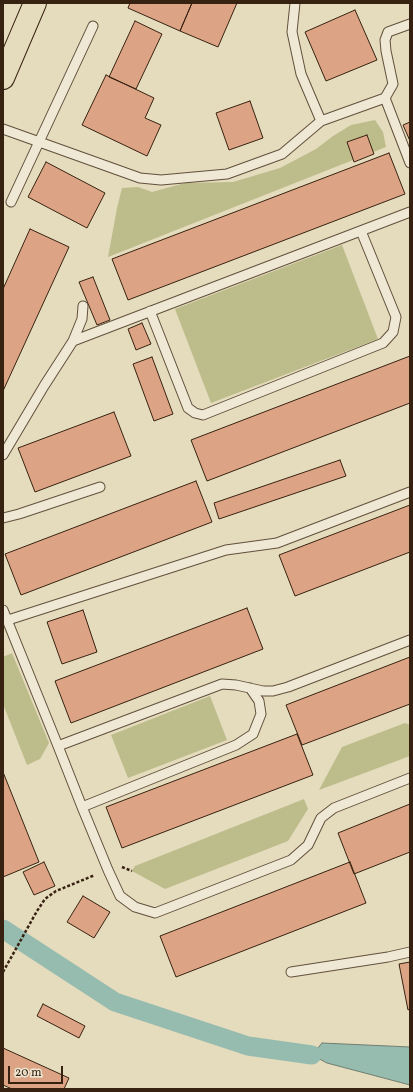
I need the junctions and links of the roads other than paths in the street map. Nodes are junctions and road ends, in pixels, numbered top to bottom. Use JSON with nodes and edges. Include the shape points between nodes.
{"nodes":[{"id":1,"x":35,"y":3,"type":"edge"},
{"id":2,"x":295,"y":3,"type":"edge"},
{"id":3,"x":410,"y":24,"type":"edge"},
{"id":4,"x":93,"y":26,"type":"dead end"},
{"id":5,"x":3,"y":78,"type":"edge"},
{"id":6,"x":385,"y":98,"type":"junction"},
{"id":7,"x":321,"y":121,"type":"junction"},
{"id":8,"x":3,"y":128,"type":"edge"},
{"id":9,"x":39,"y":142,"type":"junction"},
{"id":10,"x":410,"y":163,"type":"edge"},
{"id":11,"x":11,"y":202,"type":"dead end"},
{"id":12,"x":410,"y":212,"type":"edge"},
{"id":13,"x":361,"y":231,"type":"junction"},
{"id":14,"x":83,"y":306,"type":"dead end"},
{"id":15,"x":150,"y":311,"type":"junction"},
{"id":16,"x":73,"y":341,"type":"junction"},
{"id":17,"x":3,"y":455,"type":"edge"},
{"id":18,"x":100,"y":487,"type":"dead end"},
{"id":19,"x":410,"y":492,"type":"edge"},
{"id":20,"x":3,"y":518,"type":"edge"},
{"id":21,"x":3,"y":610,"type":"edge"},
{"id":22,"x":8,"y":620,"type":"junction"},
{"id":23,"x":410,"y":640,"type":"edge"},
{"id":24,"x":250,"y":688,"type":"junction"},
{"id":25,"x":58,"y":746,"type":"junction"},
{"id":26,"x":410,"y":778,"type":"edge"},
{"id":27,"x":82,"y":807,"type":"junction"},
{"id":28,"x":410,"y":952,"type":"edge"},
{"id":29,"x":291,"y":972,"type":"dead end"}],
"edges":[{"from":1,"to":5,"type":"main road"},
{"from":2,"to":7,"type":"lane","via":[[292,32],[302,74]]},
{"from":3,"to":6,"type":"lane","via":[[388,32],[385,40],[393,84]]},
{"from":4,"to":9,"type":"lane"},
{"from":6,"to":7,"type":"lane"},
{"from":6,"to":10,"type":"lane"},
{"from":7,"to":9,"type":"lane","via":[[282,154],[227,174],[162,180],[140,178]]},
{"from":8,"to":9,"type":"lane"},
{"from":9,"to":11,"type":"lane"},
{"from":12,"to":13,"type":"lane"},
{"from":13,"to":15,"type":"lane"},
{"from":13,"to":15,"type":"lane","via":[[396,317],[393,332],[383,343],[203,415],[195,414],[188,408]]},
{"from":14,"to":16,"type":"lane","via":[[82,319]]},
{"from":15,"to":16,"type":"lane"},
{"from":16,"to":17,"type":"lane"},
{"from":18,"to":20,"type":"lane"},
{"from":19,"to":22,"type":"lane","via":[[277,543],[226,550]]},
{"from":21,"to":22,"type":"lane"},
{"from":22,"to":25,"type":"lane"},
{"from":23,"to":24,"type":"lane","via":[[288,687],[273,691]]},
{"from":24,"to":25,"type":"lane","via":[[222,684]]},
{"from":24,"to":27,"type":"lane","via":[[259,701],[261,714],[253,734],[236,745]]},
{"from":25,"to":27,"type":"lane"},
{"from":26,"to":27,"type":"lane","via":[[334,808],[322,818],[308,845],[291,860],[155,913],[135,907],[120,896]]},
{"from":28,"to":29,"type":"lane"}]}
